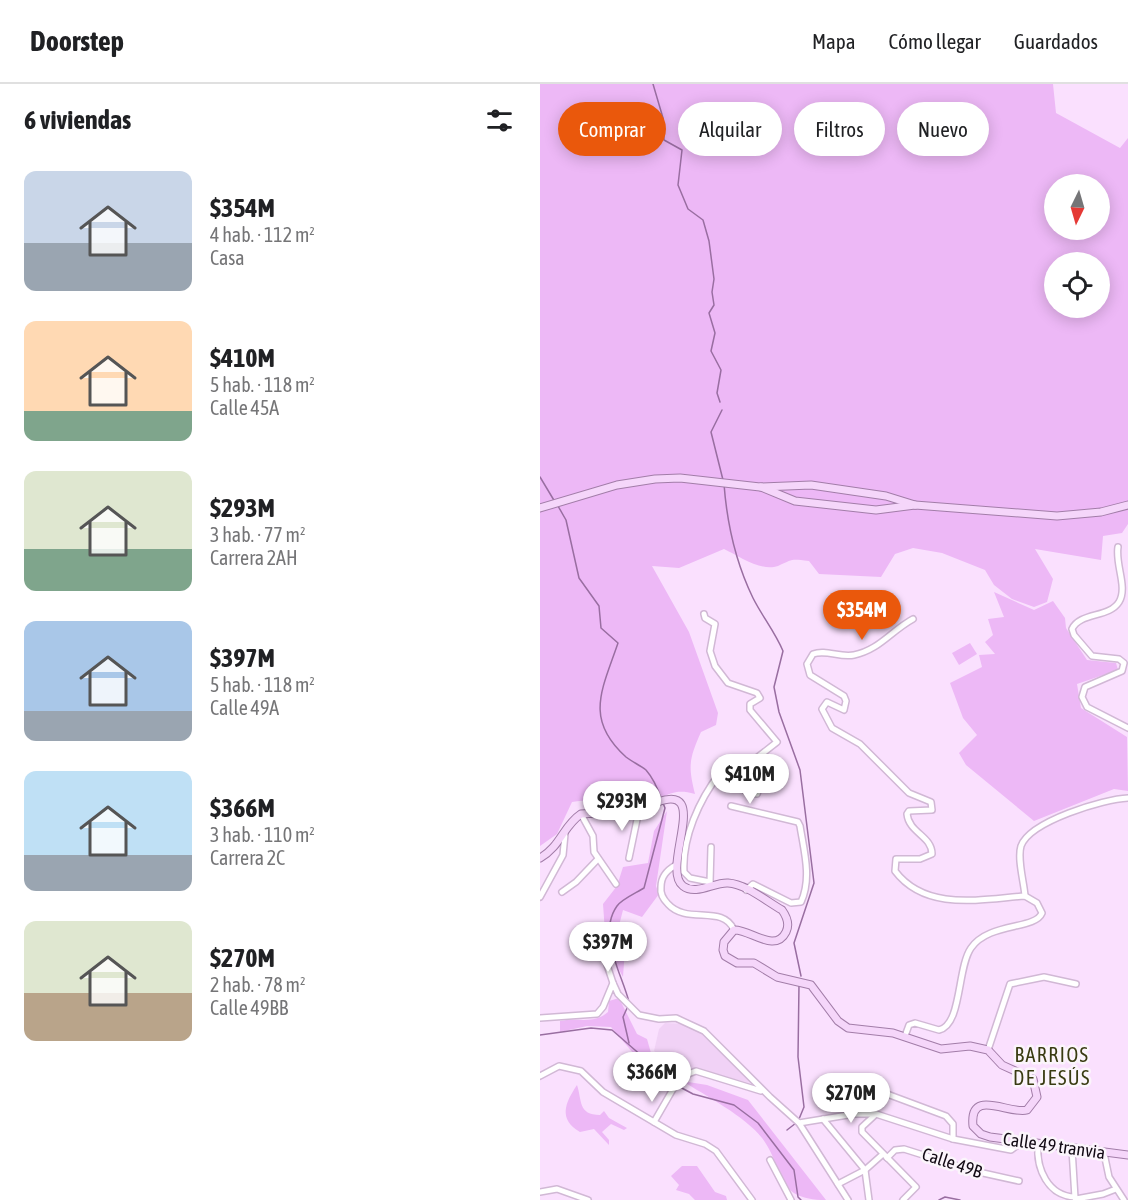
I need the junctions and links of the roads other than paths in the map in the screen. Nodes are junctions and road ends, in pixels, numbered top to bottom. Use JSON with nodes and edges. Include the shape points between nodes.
{"nodes":[{"id":1,"x":758,"y":486,"type":"junction"},
{"id":2,"x":788,"y":486,"type":"junction"},
{"id":3,"x":778,"y":496,"type":"junction"},
{"id":4,"x":889,"y":497,"type":"junction"},
{"id":5,"x":788,"y":500,"type":"junction"},
{"id":6,"x":916,"y":505,"type":"junction"},
{"id":7,"x":1128,"y":505,"type":"edge"},
{"id":8,"x":541,"y":508,"type":"edge"},
{"id":9,"x":893,"y":508,"type":"junction"},
{"id":10,"x":882,"y":510,"type":"junction"},
{"id":11,"x":1118,"y":547,"type":"dead end"},
{"id":12,"x":704,"y":614,"type":"dead end"},
{"id":13,"x":913,"y":619,"type":"dead end"},
{"id":14,"x":1128,"y":728,"type":"edge"},
{"id":15,"x":1128,"y":798,"type":"edge"},
{"id":16,"x":731,"y":806,"type":"dead end"},
{"id":17,"x":639,"y":810,"type":"junction"},
{"id":18,"x":581,"y":814,"type":"junction"},
{"id":19,"x":565,"y":834,"type":"junction"},
{"id":20,"x":711,"y":847,"type":"dead end"},
{"id":21,"x":540,"y":858,"type":"edge"},
{"id":22,"x":628,"y":858,"type":"dead end"},
{"id":23,"x":598,"y":859,"type":"junction"},
{"id":24,"x":676,"y":865,"type":"junction"},
{"id":25,"x":616,"y":884,"type":"dead end"},
{"id":26,"x":710,"y":884,"type":"junction"},
{"id":27,"x":746,"y":890,"type":"junction"},
{"id":28,"x":562,"y":892,"type":"dead end"},
{"id":29,"x":1025,"y":896,"type":"junction"},
{"id":30,"x":540,"y":897,"type":"edge"},
{"id":31,"x":734,"y":930,"type":"junction"},
{"id":32,"x":604,"y":956,"type":"dead end"},
{"id":33,"x":614,"y":983,"type":"junction"},
{"id":34,"x":1077,"y":984,"type":"dead end"},
{"id":35,"x":540,"y":1018,"type":"edge"},
{"id":36,"x":904,"y":1036,"type":"junction"},
{"id":37,"x":988,"y":1050,"type":"junction"},
{"id":38,"x":540,"y":1076,"type":"edge"},
{"id":39,"x":855,"y":1087,"type":"dead end"},
{"id":40,"x":765,"y":1093,"type":"junction"},
{"id":41,"x":876,"y":1114,"type":"junction"},
{"id":42,"x":823,"y":1119,"type":"junction"},
{"id":43,"x":798,"y":1121,"type":"junction"},
{"id":44,"x":654,"y":1122,"type":"junction"},
{"id":45,"x":953,"y":1139,"type":"junction"},
{"id":46,"x":1022,"y":1142,"type":"junction"},
{"id":47,"x":1038,"y":1144,"type":"junction"},
{"id":48,"x":1072,"y":1149,"type":"junction"},
{"id":49,"x":1104,"y":1153,"type":"junction"},
{"id":50,"x":1128,"y":1155,"type":"edge"},
{"id":51,"x":885,"y":1156,"type":"junction"},
{"id":52,"x":770,"y":1160,"type":"dead end"},
{"id":53,"x":865,"y":1170,"type":"junction"},
{"id":54,"x":1019,"y":1181,"type":"dead end"},
{"id":55,"x":838,"y":1184,"type":"junction"},
{"id":56,"x":1116,"y":1189,"type":"junction"},
{"id":57,"x":540,"y":1192,"type":"edge"},
{"id":58,"x":1075,"y":1199,"type":"edge"},
{"id":59,"x":588,"y":1200,"type":"edge"},
{"id":60,"x":752,"y":1200,"type":"edge"},
{"id":61,"x":791,"y":1200,"type":"edge"},
{"id":62,"x":848,"y":1200,"type":"edge"},
{"id":63,"x":869,"y":1200,"type":"edge"},
{"id":64,"x":903,"y":1200,"type":"edge"},
{"id":65,"x":1124,"y":1200,"type":"edge"}],
"edges":[{"from":1,"to":2,"type":"main road"},
{"from":1,"to":3,"type":"main road"},
{"from":1,"to":8,"type":"main road","via":[[655,479],[618,485]]},
{"from":2,"to":3,"type":"main road"},
{"from":2,"to":4,"type":"main road","via":[[812,485]]},
{"from":2,"to":5,"type":"main road"},
{"from":3,"to":5,"type":"main road"},
{"from":4,"to":6,"type":"main road"},
{"from":4,"to":9,"type":"main road"},
{"from":4,"to":10,"type":"main road"},
{"from":5,"to":10,"type":"main road"},
{"from":6,"to":7,"type":"main road","via":[[1079,515]]},
{"from":6,"to":9,"type":"main road"},
{"from":9,"to":10,"type":"main road"},
{"from":11,"to":14,"type":"street","via":[[1117,567],[1123,584],[1120,600],[1113,608],[1076,622],[1072,629],[1092,656],[1124,663],[1122,671],[1085,687],[1082,697],[1088,707]]},
{"from":12,"to":26,"type":"street","via":[[715,624],[710,651],[715,666],[728,683],[757,693],[760,698],[750,704],[750,710],[777,741],[754,760],[757,794],[723,773],[715,779],[698,809],[684,854],[684,872]]},
{"from":13,"to":29,"type":"street","via":[[894,629],[869,651],[844,656],[813,654],[807,664],[810,675],[846,701],[844,710],[826,702],[823,715],[832,728],[860,744],[909,793],[931,802],[932,810],[907,814],[910,826],[927,841],[932,854],[920,859],[896,859],[895,872],[900,878],[941,900]]},
{"from":15,"to":29,"type":"street","via":[[1074,811],[1033,831],[1020,852]]},
{"from":16,"to":27,"type":"street","via":[[787,818],[800,826],[807,871],[801,902],[791,903],[753,884]]},
{"from":17,"to":18,"type":"main road","via":[[627,815]]},
{"from":17,"to":22,"type":"street"},
{"from":17,"to":24,"type":"main road","via":[[661,800],[683,807],[685,816]]},
{"from":18,"to":19,"type":"main road"},
{"from":18,"to":23,"type":"street","via":[[593,836],[592,848]]},
{"from":19,"to":21,"type":"main road","via":[[554,849]]},
{"from":19,"to":30,"type":"street","via":[[563,855]]},
{"from":20,"to":26,"type":"street"},
{"from":23,"to":25,"type":"street"},
{"from":23,"to":28,"type":"street"},
{"from":24,"to":26,"type":"main road","via":[[683,886],[691,889]]},
{"from":24,"to":31,"type":"street","via":[[663,877],[661,894],[673,910],[725,920]]},
{"from":26,"to":27,"type":"main road","via":[[729,883]]},
{"from":27,"to":31,"type":"main road","via":[[782,910],[787,930],[775,942],[767,942]]},
{"from":29,"to":36,"type":"street","via":[[1041,907],[1041,917],[1001,928],[976,942],[964,965],[954,1016],[948,1026],[939,1030],[915,1023],[909,1025]]},
{"from":31,"to":36,"type":"main road","via":[[724,942],[723,950],[729,960],[754,963],[777,977],[811,985],[838,1021],[848,1028]]},
{"from":32,"to":33,"type":"street"},
{"from":33,"to":35,"type":"street","via":[[597,1014]]},
{"from":33,"to":40,"type":"street","via":[[625,1002],[639,1015],[689,1022],[718,1044]]},
{"from":34,"to":37,"type":"street","via":[[1044,977],[1010,984]]},
{"from":36,"to":37,"type":"main road","via":[[941,1049],[970,1046]]},
{"from":37,"to":46,"type":"main road","name":"Calle 49 tranvia","via":[[1002,1065],[1034,1079],[1038,1092],[1032,1107],[1021,1112],[991,1104],[978,1107],[973,1126],[981,1134]]},
{"from":38,"to":44,"type":"street","via":[[559,1066],[581,1071],[603,1092]]},
{"from":39,"to":45,"type":"street","via":[[871,1088],[946,1116],[953,1124]]},
{"from":40,"to":43,"type":"street"},
{"from":40,"to":44,"type":"street","via":[[696,1071],[680,1077]]},
{"from":41,"to":42,"type":"street"},
{"from":41,"to":45,"type":"street"},
{"from":41,"to":51,"type":"street","via":[[862,1127]]},
{"from":42,"to":43,"type":"street"},
{"from":42,"to":53,"type":"street"},
{"from":43,"to":55,"type":"street"},
{"from":44,"to":60,"type":"street","via":[[716,1150]]},
{"from":45,"to":46,"type":"street","via":[[1011,1150]]},
{"from":46,"to":47,"type":"main road","name":"Calle 49 tranvia"},
{"from":47,"to":48,"type":"main road","name":"Calle 49 tranvia"},
{"from":47,"to":58,"type":"street","via":[[1037,1160],[1045,1180],[1061,1195]]},
{"from":48,"to":49,"type":"main road","name":"Calle 49 tranvia"},
{"from":48,"to":58,"type":"street"},
{"from":49,"to":50,"type":"main road","name":"Calle 49 tranvia"},
{"from":49,"to":56,"type":"street","via":[[1105,1166]]},
{"from":51,"to":53,"type":"street"},
{"from":51,"to":54,"type":"street","name":"Calle 49B","via":[[904,1149]]},
{"from":51,"to":64,"type":"street","via":[[916,1187]]},
{"from":52,"to":61,"type":"street"},
{"from":53,"to":55,"type":"street"},
{"from":53,"to":63,"type":"street"},
{"from":55,"to":62,"type":"street"},
{"from":56,"to":58,"type":"street"},
{"from":56,"to":65,"type":"street"},
{"from":57,"to":59,"type":"street","via":[[557,1189]]}]}
